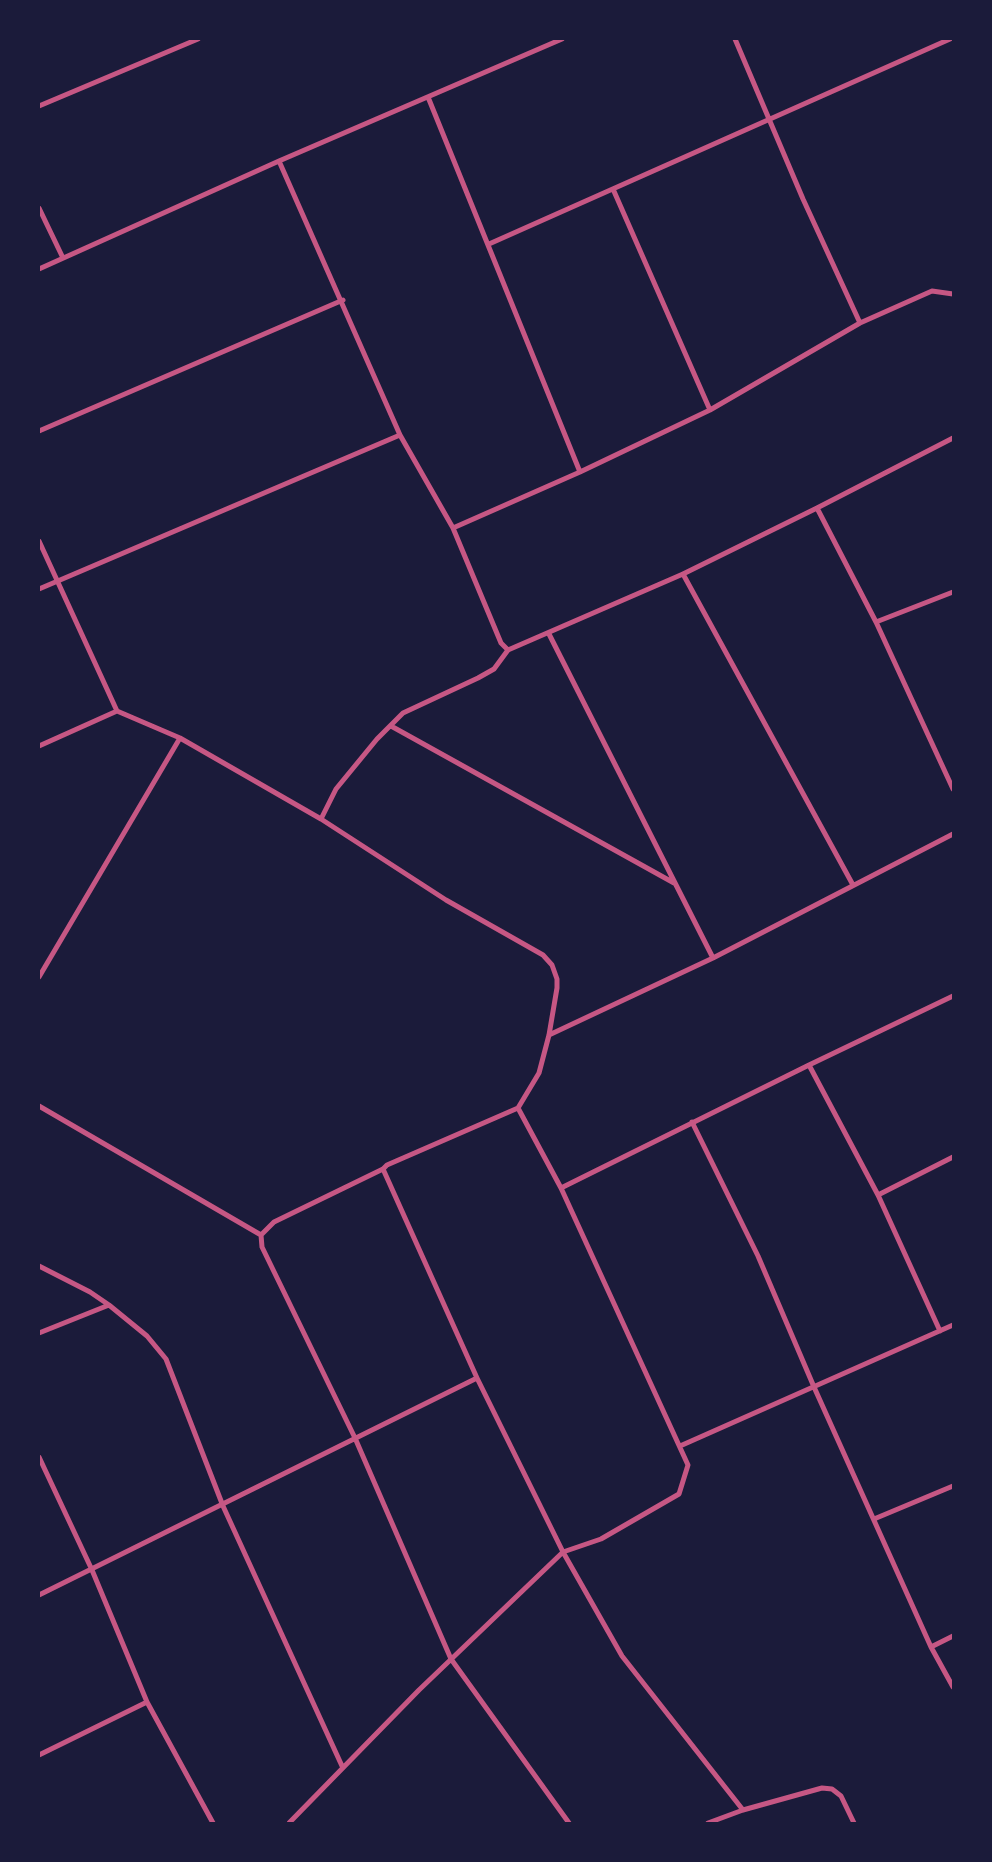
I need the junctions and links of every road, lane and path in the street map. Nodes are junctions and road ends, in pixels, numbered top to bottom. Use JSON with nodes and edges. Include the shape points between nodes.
{"nodes":[{"id":1,"x":198,"y":39,"type":"edge"},
{"id":2,"x":562,"y":39,"type":"edge"},
{"id":3,"x":735,"y":39,"type":"edge"},
{"id":4,"x":950,"y":39,"type":"edge"},
{"id":5,"x":428,"y":97,"type":"junction"},
{"id":6,"x":39,"y":106,"type":"edge"},
{"id":7,"x":770,"y":118,"type":"junction"},
{"id":8,"x":280,"y":161,"type":"junction"},
{"id":9,"x":614,"y":189,"type":"junction"},
{"id":10,"x":39,"y":208,"type":"edge"},
{"id":11,"x":489,"y":244,"type":"junction"},
{"id":12,"x":63,"y":258,"type":"junction"},
{"id":13,"x":39,"y":269,"type":"edge"},
{"id":14,"x":953,"y":294,"type":"edge"},
{"id":15,"x":342,"y":300,"type":"junction"},
{"id":16,"x":860,"y":323,"type":"junction"},
{"id":17,"x":710,"y":410,"type":"junction"},
{"id":18,"x":39,"y":431,"type":"edge"},
{"id":19,"x":400,"y":435,"type":"junction"},
{"id":20,"x":953,"y":438,"type":"edge"},
{"id":21,"x":580,"y":472,"type":"junction"},
{"id":22,"x":817,"y":508,"type":"junction"},
{"id":23,"x":453,"y":528,"type":"junction"},
{"id":24,"x":39,"y":541,"type":"edge"},
{"id":25,"x":683,"y":574,"type":"junction"},
{"id":26,"x":57,"y":581,"type":"junction"},
{"id":27,"x":39,"y":589,"type":"edge"},
{"id":28,"x":953,"y":592,"type":"edge"},
{"id":29,"x":876,"y":622,"type":"junction"},
{"id":30,"x":549,"y":634,"type":"junction"},
{"id":31,"x":508,"y":650,"type":"junction"},
{"id":32,"x":116,"y":711,"type":"junction"},
{"id":33,"x":391,"y":726,"type":"junction"},
{"id":34,"x":180,"y":738,"type":"junction"},
{"id":35,"x":39,"y":746,"type":"edge"},
{"id":36,"x":953,"y":789,"type":"edge"},
{"id":37,"x":321,"y":820,"type":"junction"},
{"id":38,"x":953,"y":834,"type":"edge"},
{"id":39,"x":675,"y":884,"type":"junction"},
{"id":40,"x":853,"y":885,"type":"junction"},
{"id":41,"x":713,"y":958,"type":"junction"},
{"id":42,"x":39,"y":976,"type":"edge"},
{"id":43,"x":953,"y":996,"type":"edge"},
{"id":44,"x":549,"y":1035,"type":"junction"},
{"id":45,"x":809,"y":1065,"type":"junction"},
{"id":46,"x":39,"y":1106,"type":"edge"},
{"id":47,"x":518,"y":1108,"type":"junction"},
{"id":48,"x":692,"y":1122,"type":"junction"},
{"id":49,"x":953,"y":1158,"type":"edge"},
{"id":50,"x":383,"y":1169,"type":"junction"},
{"id":51,"x":561,"y":1188,"type":"junction"},
{"id":52,"x":878,"y":1195,"type":"junction"},
{"id":53,"x":261,"y":1235,"type":"junction"},
{"id":54,"x":39,"y":1266,"type":"edge"},
{"id":55,"x":109,"y":1305,"type":"junction"},
{"id":56,"x":953,"y":1325,"type":"edge"},
{"id":57,"x":940,"y":1331,"type":"junction"},
{"id":58,"x":39,"y":1333,"type":"edge"},
{"id":59,"x":476,"y":1378,"type":"junction"},
{"id":60,"x":814,"y":1387,"type":"junction"},
{"id":61,"x":355,"y":1438,"type":"junction"},
{"id":62,"x":680,"y":1446,"type":"junction"},
{"id":63,"x":39,"y":1457,"type":"edge"},
{"id":64,"x":953,"y":1486,"type":"edge"},
{"id":65,"x":223,"y":1506,"type":"junction"},
{"id":66,"x":874,"y":1519,"type":"junction"},
{"id":67,"x":563,"y":1552,"type":"junction"},
{"id":68,"x":92,"y":1570,"type":"junction"},
{"id":69,"x":39,"y":1595,"type":"edge"},
{"id":70,"x":953,"y":1636,"type":"edge"},
{"id":71,"x":931,"y":1647,"type":"junction"},
{"id":72,"x":452,"y":1659,"type":"junction"},
{"id":73,"x":953,"y":1687,"type":"edge"},
{"id":74,"x":147,"y":1702,"type":"junction"},
{"id":75,"x":39,"y":1755,"type":"edge"},
{"id":76,"x":342,"y":1766,"type":"junction"},
{"id":77,"x":743,"y":1810,"type":"junction"},
{"id":78,"x":213,"y":1823,"type":"edge"},
{"id":79,"x":289,"y":1823,"type":"edge"},
{"id":80,"x":569,"y":1823,"type":"edge"},
{"id":81,"x":708,"y":1823,"type":"edge"},
{"id":82,"x":854,"y":1823,"type":"edge"}],
"edges":[{"from":1,"to":6,"type":"street"},
{"from":2,"to":5,"type":"street"},
{"from":3,"to":7,"type":"street"},
{"from":4,"to":7,"type":"street"},
{"from":5,"to":8,"type":"street"},
{"from":5,"to":11,"type":"street"},
{"from":7,"to":9,"type":"street"},
{"from":7,"to":16,"type":"street"},
{"from":8,"to":12,"type":"street"},
{"from":8,"to":15,"type":"street"},
{"from":9,"to":11,"type":"street"},
{"from":9,"to":17,"type":"street"},
{"from":10,"to":12,"type":"street"},
{"from":11,"to":21,"type":"street"},
{"from":12,"to":13,"type":"street"},
{"from":14,"to":16,"type":"street","via":[[932,291]]},
{"from":15,"to":18,"type":"street"},
{"from":15,"to":19,"type":"street"},
{"from":16,"to":17,"type":"street"},
{"from":17,"to":21,"type":"street"},
{"from":19,"to":23,"type":"street"},
{"from":19,"to":26,"type":"street"},
{"from":20,"to":22,"type":"street"},
{"from":21,"to":23,"type":"street"},
{"from":22,"to":25,"type":"street"},
{"from":22,"to":29,"type":"street"},
{"from":23,"to":31,"type":"street","via":[[501,643]]},
{"from":24,"to":26,"type":"street"},
{"from":25,"to":30,"type":"street"},
{"from":25,"to":40,"type":"street"},
{"from":26,"to":27,"type":"street"},
{"from":26,"to":32,"type":"street"},
{"from":28,"to":29,"type":"street"},
{"from":29,"to":36,"type":"street"},
{"from":30,"to":31,"type":"street"},
{"from":30,"to":39,"type":"street"},
{"from":31,"to":33,"type":"street","via":[[494,669],[403,713]]},
{"from":32,"to":34,"type":"street"},
{"from":32,"to":35,"type":"street"},
{"from":33,"to":37,"type":"street","via":[[336,789]]},
{"from":33,"to":39,"type":"street"},
{"from":34,"to":37,"type":"street"},
{"from":34,"to":42,"type":"street"},
{"from":37,"to":44,"type":"street","via":[[446,900],[543,955],[552,965],[557,979]]},
{"from":38,"to":40,"type":"street"},
{"from":39,"to":41,"type":"street"},
{"from":40,"to":41,"type":"street"},
{"from":41,"to":44,"type":"street"},
{"from":43,"to":45,"type":"street"},
{"from":44,"to":47,"type":"street","via":[[539,1073]]},
{"from":45,"to":48,"type":"street"},
{"from":45,"to":52,"type":"street"},
{"from":46,"to":53,"type":"street"},
{"from":47,"to":50,"type":"street"},
{"from":47,"to":51,"type":"street"},
{"from":48,"to":51,"type":"street"},
{"from":48,"to":60,"type":"street","via":[[758,1256]]},
{"from":49,"to":52,"type":"street"},
{"from":50,"to":53,"type":"street","via":[[274,1222]]},
{"from":50,"to":59,"type":"street"},
{"from":51,"to":62,"type":"street"},
{"from":52,"to":57,"type":"street"},
{"from":53,"to":61,"type":"street","via":[[262,1247]]},
{"from":54,"to":55,"type":"street"},
{"from":55,"to":58,"type":"street"},
{"from":55,"to":65,"type":"street","via":[[147,1336],[166,1359]]},
{"from":56,"to":57,"type":"street"},
{"from":57,"to":60,"type":"street"},
{"from":59,"to":61,"type":"street"},
{"from":59,"to":67,"type":"street"},
{"from":60,"to":62,"type":"street"},
{"from":60,"to":66,"type":"street"},
{"from":61,"to":65,"type":"street"},
{"from":61,"to":72,"type":"street"},
{"from":62,"to":67,"type":"street","via":[[688,1465],[679,1494],[601,1539]]},
{"from":63,"to":68,"type":"street"},
{"from":64,"to":66,"type":"street"},
{"from":65,"to":68,"type":"street"},
{"from":65,"to":76,"type":"street"},
{"from":66,"to":71,"type":"street"},
{"from":67,"to":72,"type":"street"},
{"from":67,"to":77,"type":"street","via":[[622,1656]]},
{"from":68,"to":69,"type":"street"},
{"from":68,"to":74,"type":"street"},
{"from":70,"to":71,"type":"street"},
{"from":71,"to":73,"type":"street"},
{"from":72,"to":76,"type":"street"},
{"from":72,"to":80,"type":"street"},
{"from":74,"to":75,"type":"street"},
{"from":74,"to":78,"type":"street"},
{"from":76,"to":79,"type":"street"},
{"from":77,"to":81,"type":"street"},
{"from":77,"to":82,"type":"street","via":[[822,1788],[832,1789],[841,1796]]}]}
